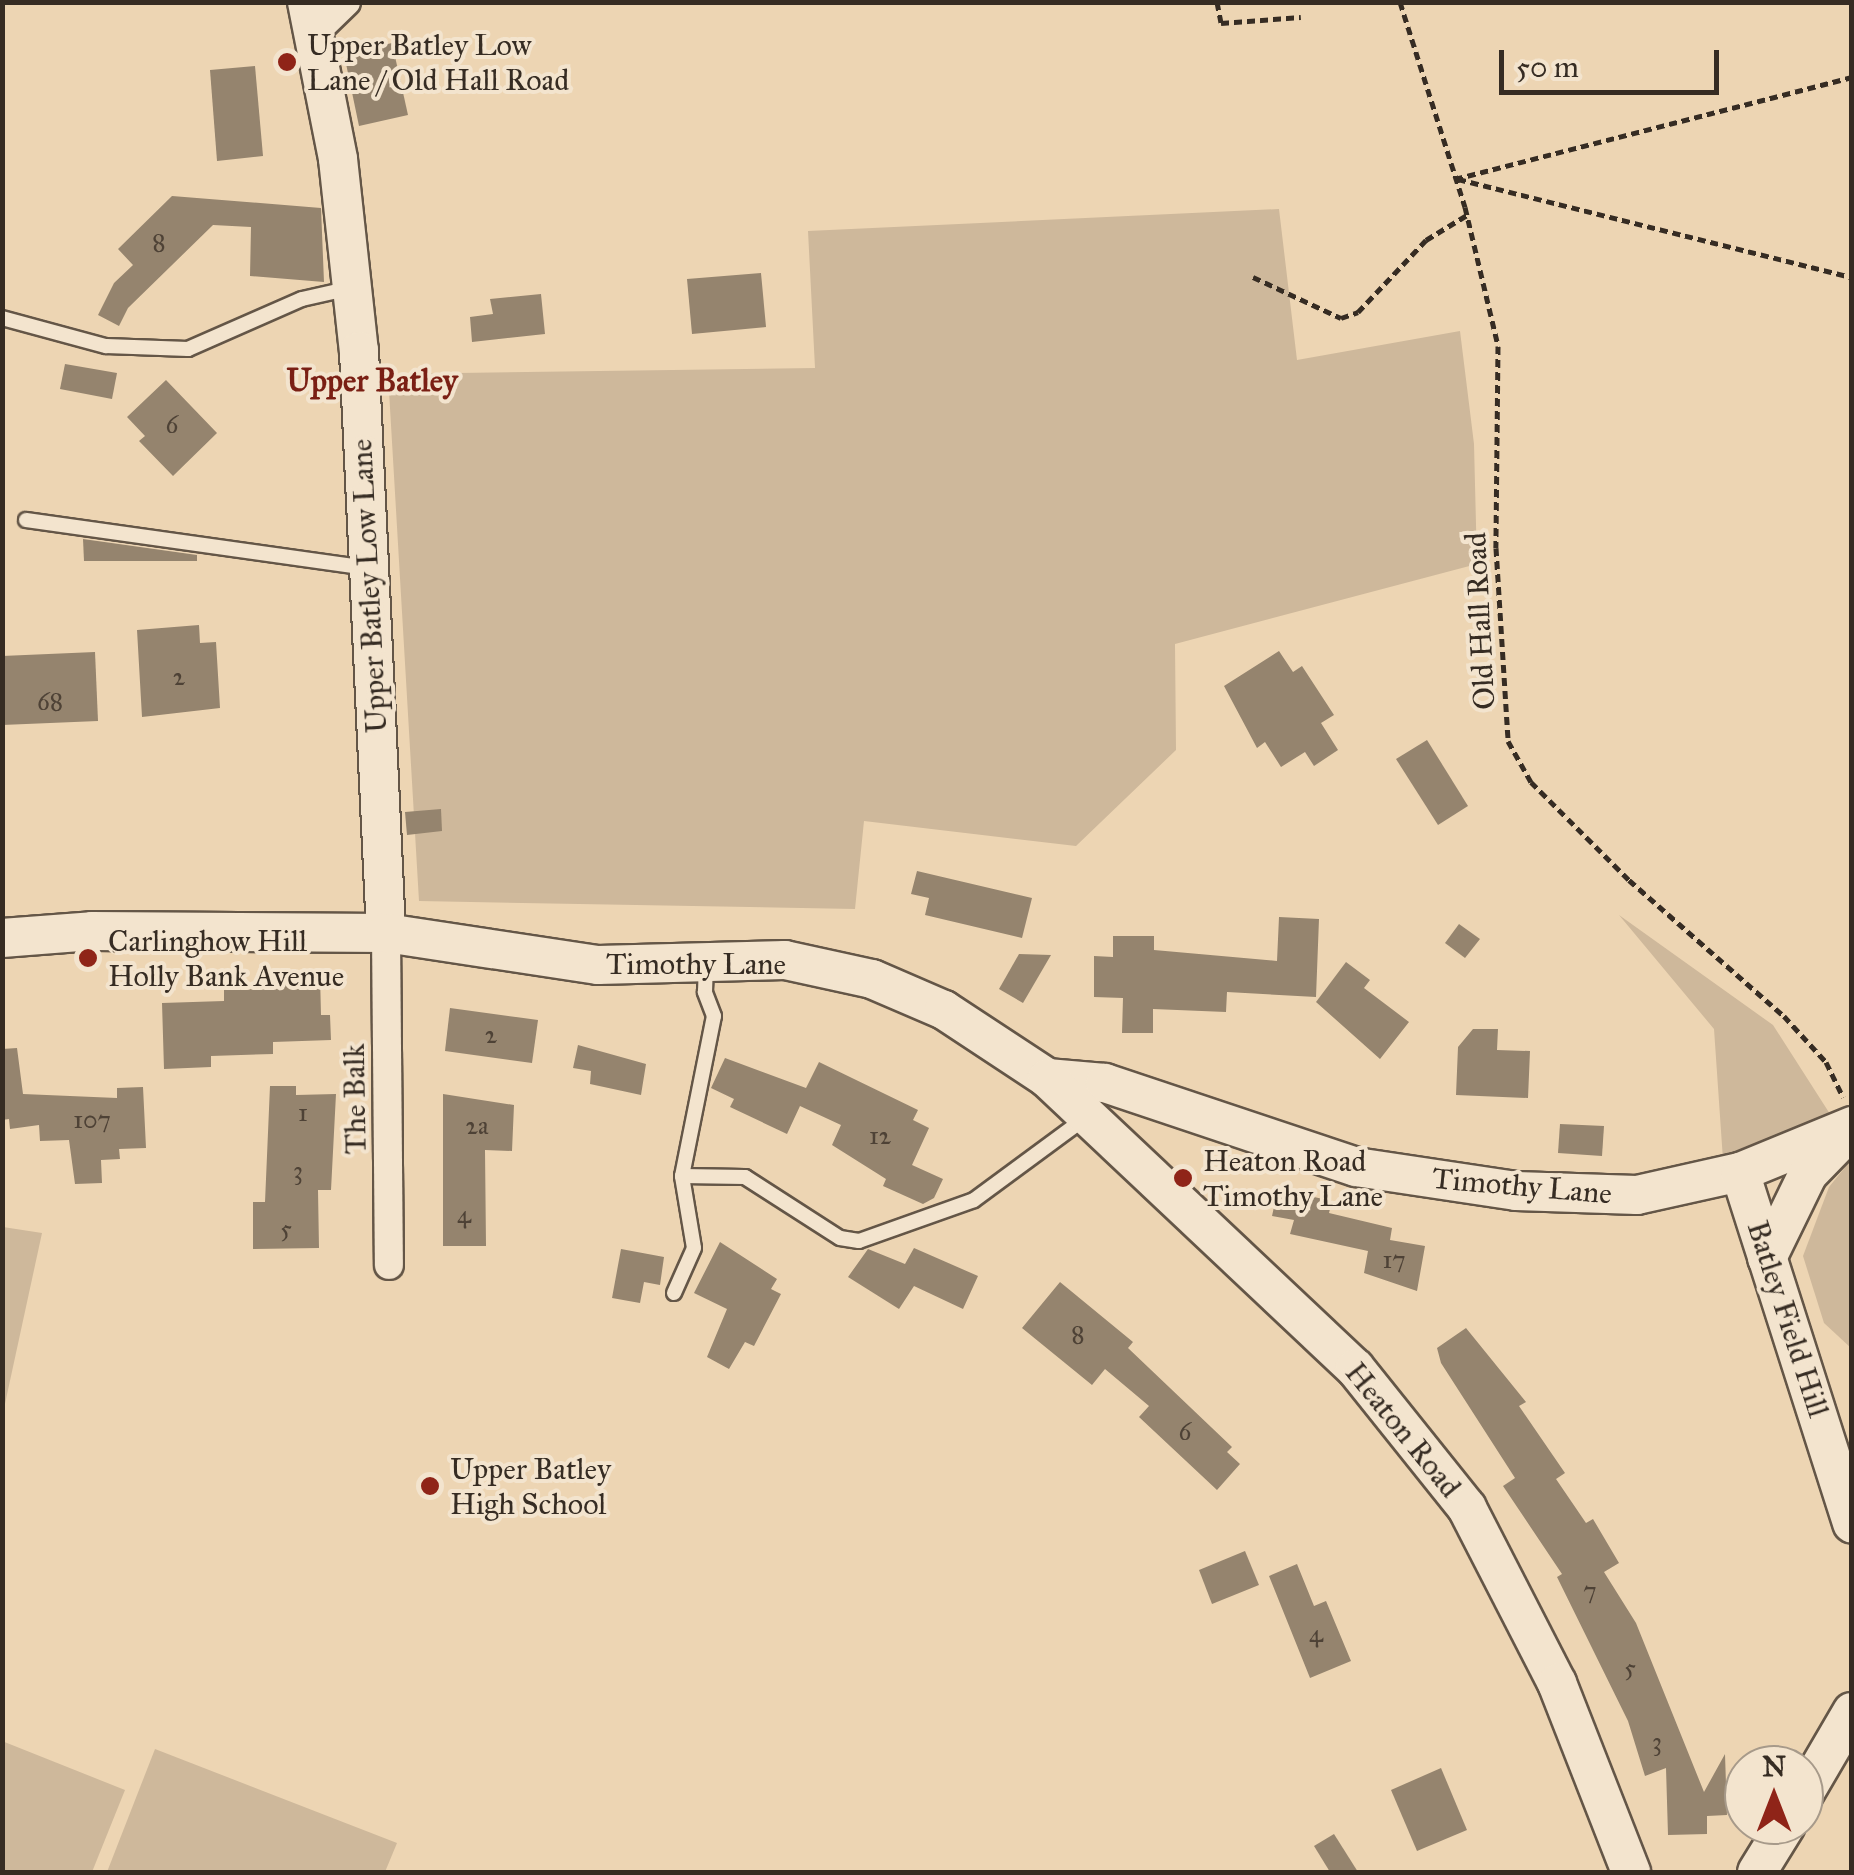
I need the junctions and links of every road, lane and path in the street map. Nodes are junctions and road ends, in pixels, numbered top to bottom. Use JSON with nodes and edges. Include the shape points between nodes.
{"nodes":[{"id":1,"x":346,"y":2,"type":"edge"},
{"id":2,"x":1217,"y":2,"type":"edge"},
{"id":3,"x":1400,"y":2,"type":"edge"},
{"id":4,"x":1301,"y":17,"type":"dead end"},
{"id":5,"x":310,"y":18,"type":"edge"},
{"id":6,"x":1852,"y":76,"type":"edge"},
{"id":7,"x":1455,"y":179,"type":"junction"},
{"id":8,"x":1467,"y":215,"type":"junction"},
{"id":9,"x":1852,"y":276,"type":"edge"},
{"id":10,"x":1253,"y":277,"type":"dead end"},
{"id":11,"x":352,"y":288,"type":"junction"},
{"id":12,"x":2,"y":318,"type":"edge"},
{"id":13,"x":26,"y":520,"type":"dead end"},
{"id":14,"x":366,"y":568,"type":"junction"},
{"id":15,"x":386,"y":933,"type":"junction"},
{"id":16,"x":2,"y":938,"type":"edge"},
{"id":17,"x":706,"y":962,"type":"junction"},
{"id":18,"x":1047,"y":1078,"type":"junction"},
{"id":19,"x":1852,"y":1113,"type":"edge"},
{"id":20,"x":1088,"y":1116,"type":"junction"},
{"id":21,"x":1852,"y":1128,"type":"edge"},
{"id":22,"x":1740,"y":1172,"type":"junction"},
{"id":23,"x":682,"y":1176,"type":"junction"},
{"id":24,"x":1767,"y":1258,"type":"junction"},
{"id":25,"x":390,"y":1265,"type":"dead end"},
{"id":26,"x":674,"y":1293,"type":"dead end"},
{"id":27,"x":1852,"y":1524,"type":"edge"},
{"id":28,"x":1852,"y":1712,"type":"edge"},
{"id":29,"x":1824,"y":1760,"type":"edge"},
{"id":30,"x":1774,"y":1845,"type":"edge"},
{"id":31,"x":1631,"y":1872,"type":"edge"},
{"id":32,"x":1758,"y":1872,"type":"edge"}],
"edges":[{"from":1,"to":5,"type":"street"},
{"from":2,"to":4,"type":"path","via":[[1220,23]]},
{"from":3,"to":7,"type":"path","name":"Old Hall Road"},
{"from":5,"to":11,"type":"street","name":"Upper Batley Low Lane","via":[[338,159]]},
{"from":6,"to":7,"type":"path"},
{"from":7,"to":8,"type":"path","name":"Old Hall Road"},
{"from":7,"to":9,"type":"path"},
{"from":8,"to":10,"type":"path","via":[[1426,240],[1358,312],[1341,318]]},
{"from":8,"to":19,"type":"path","name":"Old Hall Road","via":[[1498,346],[1496,548],[1508,741],[1531,782],[1628,880],[1826,1062]]},
{"from":11,"to":12,"type":"lane","via":[[302,299],[188,349],[106,346]]},
{"from":11,"to":14,"type":"street","name":"Upper Batley Low Lane"},
{"from":13,"to":14,"type":"lane"},
{"from":14,"to":15,"type":"street","name":"Upper Batley Low Lane"},
{"from":15,"to":16,"type":"street","name":"Timothy Lane","via":[[92,931]]},
{"from":15,"to":17,"type":"street","name":"Timothy Lane","via":[[598,965]]},
{"from":15,"to":25,"type":"street","name":"The Balk"},
{"from":17,"to":18,"type":"street","name":"Timothy Lane","via":[[785,960],[872,979],[944,1010]]},
{"from":17,"to":23,"type":"lane","via":[[705,992],[714,1016]]},
{"from":18,"to":20,"type":"street","name":"Heaton Road"},
{"from":18,"to":22,"type":"street","name":"Timothy Lane","via":[[1105,1083],[1356,1167],[1516,1191],[1637,1195]]},
{"from":20,"to":23,"type":"lane","via":[[974,1200],[859,1241],[840,1238],[746,1177]]},
{"from":20,"to":31,"type":"street","name":"Heaton Road","via":[[1355,1368],[1467,1508],[1556,1683]]},
{"from":21,"to":22,"type":"street","name":"Timothy Lane"},
{"from":21,"to":24,"type":"street","via":[[1808,1174]]},
{"from":22,"to":24,"type":"street","name":"Batley Field Hill"},
{"from":23,"to":26,"type":"lane","via":[[694,1248]]},
{"from":24,"to":27,"type":"street","name":"Batley Field Hill"},
{"from":28,"to":29,"type":"street"},
{"from":30,"to":32,"type":"street"}]}
